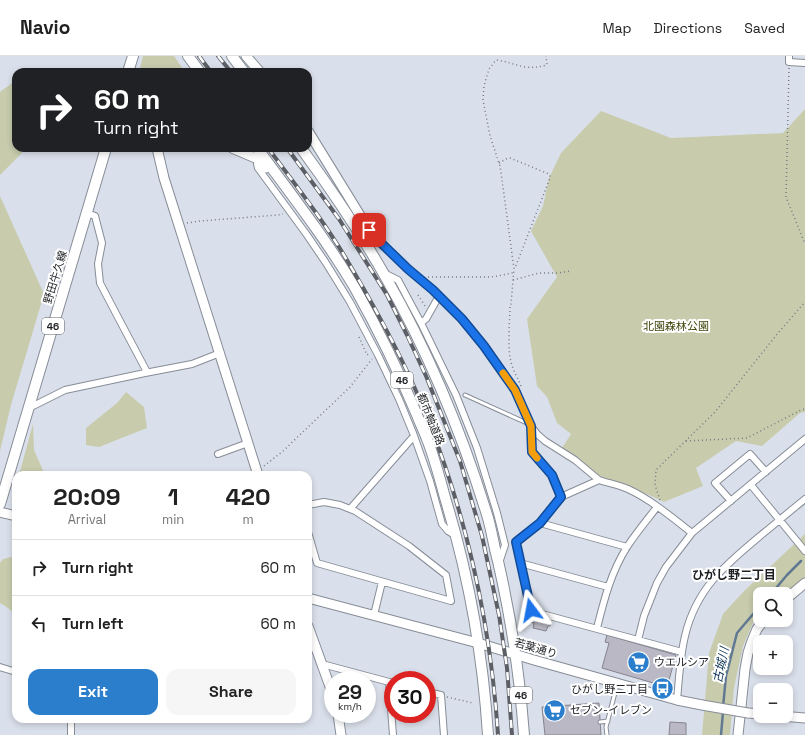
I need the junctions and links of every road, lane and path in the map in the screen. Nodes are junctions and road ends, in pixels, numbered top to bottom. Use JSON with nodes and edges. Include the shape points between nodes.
{"nodes":[{"id":1,"x":133,"y":56,"type":"edge"},
{"id":2,"x":188,"y":56,"type":"edge"},
{"id":3,"x":232,"y":56,"type":"edge"},
{"id":4,"x":246,"y":56,"type":"edge"},
{"id":5,"x":546,"y":56,"type":"edge"},
{"id":6,"x":789,"y":59,"type":"edge"},
{"id":7,"x":805,"y":63,"type":"edge"},
{"id":8,"x":129,"y":68,"type":"edge"},
{"id":9,"x":197,"y":68,"type":"edge"},
{"id":10,"x":241,"y":68,"type":"edge"},
{"id":11,"x":256,"y":68,"type":"edge"},
{"id":12,"x":312,"y":137,"type":"edge"},
{"id":13,"x":105,"y":152,"type":"edge"},
{"id":14,"x":158,"y":152,"type":"edge"},
{"id":15,"x":304,"y":152,"type":"edge"},
{"id":16,"x":260,"y":154,"type":"edge"},
{"id":17,"x":499,"y":163,"type":"junction"},
{"id":18,"x":290,"y":212,"type":"junction"},
{"id":19,"x":86,"y":213,"type":"junction"},
{"id":20,"x":310,"y":218,"type":"junction"},
{"id":21,"x":179,"y":224,"type":"junction"},
{"id":22,"x":369,"y":230,"type":"joint"},
{"id":23,"x":305,"y":231,"type":"junction"},
{"id":24,"x":805,"y":244,"type":"edge"},
{"id":25,"x":514,"y":269,"type":"junction"},
{"id":26,"x":571,"y":271,"type":"dead end"},
{"id":27,"x":383,"y":272,"type":"junction"},
{"id":28,"x":421,"y":280,"type":"junction"},
{"id":29,"x":513,"y":280,"type":"junction"},
{"id":30,"x":418,"y":295,"type":"dead end"},
{"id":31,"x":439,"y":296,"type":"junction"},
{"id":32,"x":805,"y":302,"type":"edge"},
{"id":33,"x":427,"y":309,"type":"dead end"},
{"id":34,"x":421,"y":323,"type":"junction"},
{"id":35,"x":359,"y":337,"type":"dead end"},
{"id":36,"x":220,"y":353,"type":"junction"},
{"id":37,"x":367,"y":354,"type":"dead end"},
{"id":38,"x":378,"y":355,"type":"junction"},
{"id":39,"x":148,"y":372,"type":"junction"},
{"id":40,"x":521,"y":388,"type":"dead end"},
{"id":41,"x":465,"y":394,"type":"dead end"},
{"id":42,"x":28,"y":408,"type":"junction"},
{"id":43,"x":805,"y":409,"type":"edge"},
{"id":44,"x":531,"y":426,"type":"junction"},
{"id":45,"x":414,"y":436,"type":"junction"},
{"id":46,"x":805,"y":440,"type":"edge"},
{"id":47,"x":685,"y":441,"type":"junction"},
{"id":48,"x":248,"y":443,"type":"junction"},
{"id":49,"x":218,"y":454,"type":"dead end"},
{"id":50,"x":257,"y":471,"type":"edge"},
{"id":51,"x":260,"y":471,"type":"edge"},
{"id":52,"x":766,"y":472,"type":"junction"},
{"id":53,"x":599,"y":480,"type":"junction"},
{"id":54,"x":750,"y":485,"type":"junction"},
{"id":55,"x":561,"y":497,"type":"junction"},
{"id":56,"x":805,"y":499,"type":"edge"},
{"id":57,"x":731,"y":501,"type":"junction"},
{"id":58,"x":0,"y":504,"type":"edge"},
{"id":59,"x":312,"y":504,"type":"edge"},
{"id":60,"x":657,"y":507,"type":"junction"},
{"id":61,"x":350,"y":509,"type":"junction"},
{"id":62,"x":0,"y":512,"type":"edge"},
{"id":63,"x":668,"y":514,"type":"junction"},
{"id":64,"x":12,"y":515,"type":"edge"},
{"id":65,"x":780,"y":520,"type":"junction"},
{"id":66,"x":540,"y":523,"type":"junction"},
{"id":67,"x":692,"y":533,"type":"junction"},
{"id":68,"x":457,"y":537,"type":"junction"},
{"id":69,"x":312,"y":546,"type":"edge"},
{"id":70,"x":627,"y":547,"type":"junction"},
{"id":71,"x":805,"y":551,"type":"edge"},
{"id":72,"x":520,"y":563,"type":"junction"},
{"id":73,"x":498,"y":564,"type":"junction"},
{"id":74,"x":382,"y":582,"type":"junction"},
{"id":75,"x":805,"y":583,"type":"edge"},
{"id":76,"x":608,"y":587,"type":"junction"},
{"id":77,"x":793,"y":593,"type":"edge"},
{"id":78,"x":312,"y":599,"type":"edge"},
{"id":79,"x":374,"y":615,"type":"junction"},
{"id":80,"x":759,"y":627,"type":"edge"},
{"id":81,"x":596,"y":628,"type":"junction"},
{"id":82,"x":312,"y":637,"type":"edge"},
{"id":83,"x":638,"y":640,"type":"junction"},
{"id":84,"x":478,"y":644,"type":"junction"},
{"id":85,"x":682,"y":652,"type":"junction"},
{"id":86,"x":516,"y":655,"type":"junction"},
{"id":87,"x":322,"y":664,"type":"junction"},
{"id":88,"x":0,"y":667,"type":"edge"},
{"id":89,"x":12,"y":671,"type":"edge"},
{"id":90,"x":324,"y":671,"type":"edge"},
{"id":91,"x":384,"y":680,"type":"edge"},
{"id":92,"x":617,"y":684,"type":"junction"},
{"id":93,"x":436,"y":694,"type":"edge"},
{"id":94,"x":441,"y":695,"type":"junction"},
{"id":95,"x":677,"y":700,"type":"junction"},
{"id":96,"x":473,"y":703,"type":"dead end"},
{"id":97,"x":753,"y":713,"type":"edge"},
{"id":98,"x":793,"y":717,"type":"edge"},
{"id":99,"x":805,"y":718,"type":"edge"},
{"id":100,"x":600,"y":722,"type":"dead end"},
{"id":101,"x":608,"y":722,"type":"junction"},
{"id":102,"x":71,"y":723,"type":"edge"},
{"id":103,"x":339,"y":723,"type":"edge"},
{"id":104,"x":393,"y":723,"type":"edge"},
{"id":105,"x":71,"y":735,"type":"edge"},
{"id":106,"x":341,"y":735,"type":"edge"},
{"id":107,"x":393,"y":735,"type":"edge"},
{"id":108,"x":444,"y":735,"type":"edge"},
{"id":109,"x":488,"y":735,"type":"edge"},
{"id":110,"x":524,"y":735,"type":"edge"},
{"id":111,"x":607,"y":735,"type":"edge"},
{"id":112,"x":738,"y":735,"type":"edge"}],
"edges":[{"from":1,"to":8,"type":"main road"},
{"from":2,"to":9,"type":"main road"},
{"from":3,"to":10,"type":"main road"},
{"from":4,"to":11,"type":"street"},
{"from":5,"to":17,"type":"path","via":[[547,65],[523,66],[496,60],[489,69],[483,100],[490,136]]},
{"from":6,"to":7,"type":"street"},
{"from":6,"to":24,"type":"path","via":[[786,197]]},
{"from":12,"to":22,"type":"street"},
{"from":13,"to":19,"type":"main road","name":"野田牛久線","number":"46"},
{"from":14,"to":21,"type":"street"},
{"from":15,"to":27,"type":"main road","name":"都市軸道路","number":"46"},
{"from":16,"to":18,"type":"street","via":[[258,168]]},
{"from":16,"to":20,"type":"main road","name":"都市軸道路","number":"46"},
{"from":17,"to":25,"type":"path"},
{"from":17,"to":25,"type":"path","via":[[510,158],[550,176]]},
{"from":18,"to":21,"type":"path"},
{"from":18,"to":23,"type":"street"},
{"from":19,"to":39,"type":"street","via":[[95,216],[102,243],[98,264],[100,283]]},
{"from":19,"to":42,"type":"main road","name":"野田牛久線","number":"46"},
{"from":20,"to":23,"type":"street"},
{"from":20,"to":68,"type":"main road","name":"都市軸道路","number":"46","via":[[354,287],[394,362],[427,439]]},
{"from":21,"to":36,"type":"street"},
{"from":22,"to":28,"type":"street"},
{"from":23,"to":38,"type":"street","via":[[350,302]]},
{"from":25,"to":28,"type":"path","via":[[512,272],[490,277],[426,277]]},
{"from":25,"to":29,"type":"path"},
{"from":26,"to":29,"type":"path","via":[[538,273]]},
{"from":27,"to":34,"type":"street","via":[[398,280]]},
{"from":27,"to":73,"type":"main road","name":"都市軸道路","number":"46","via":[[409,320],[455,423],[488,519]]},
{"from":28,"to":31,"type":"street"},
{"from":29,"to":40,"type":"path","via":[[510,305],[511,362]]},
{"from":30,"to":33,"type":"path"},
{"from":31,"to":34,"type":"street"},
{"from":31,"to":44,"type":"street","via":[[462,319],[508,379],[518,394]]},
{"from":32,"to":47,"type":"path","via":[[715,412]]},
{"from":34,"to":73,"type":"street","via":[[456,395],[477,448],[505,545]]},
{"from":35,"to":37,"type":"path"},
{"from":36,"to":39,"type":"street","via":[[192,364]]},
{"from":36,"to":48,"type":"street"},
{"from":38,"to":45,"type":"street"},
{"from":38,"to":51,"type":"path","via":[[322,415]]},
{"from":39,"to":42,"type":"street","via":[[65,390]]},
{"from":41,"to":44,"type":"lane"},
{"from":42,"to":58,"type":"main road","name":"野田牛久線","number":"46"},
{"from":43,"to":47,"type":"path","via":[[747,438]]},
{"from":44,"to":53,"type":"street","via":[[545,441],[575,460]]},
{"from":44,"to":55,"type":"street","via":[[532,452],[552,475]]},
{"from":45,"to":61,"type":"street"},
{"from":45,"to":68,"type":"street","via":[[442,524]]},
{"from":46,"to":52,"type":"street"},
{"from":47,"to":63,"type":"path","via":[[656,470],[655,485],[658,497]]},
{"from":48,"to":49,"type":"street"},
{"from":48,"to":50,"type":"street"},
{"from":52,"to":54,"type":"street"},
{"from":52,"to":57,"type":"street","via":[[750,454],[715,483]]},
{"from":53,"to":55,"type":"street"},
{"from":53,"to":60,"type":"street","via":[[628,488]]},
{"from":54,"to":57,"type":"street"},
{"from":54,"to":65,"type":"street"},
{"from":55,"to":66,"type":"street"},
{"from":56,"to":65,"type":"street"},
{"from":57,"to":67,"type":"street"},
{"from":59,"to":61,"type":"street","via":[[324,502]]},
{"from":60,"to":63,"type":"street"},
{"from":60,"to":70,"type":"street"},
{"from":61,"to":74,"type":"street","via":[[409,546],[446,575],[451,601]]},
{"from":62,"to":64,"type":"street"},
{"from":63,"to":67,"type":"street"},
{"from":65,"to":71,"type":"street"},
{"from":65,"to":85,"type":"street","via":[[729,562],[705,590],[691,619]]},
{"from":66,"to":70,"type":"street"},
{"from":66,"to":72,"type":"street","via":[[516,542]]},
{"from":67,"to":83,"type":"street","via":[[657,583]]},
{"from":68,"to":84,"type":"main road","name":"都市軸道路","number":"46"},
{"from":69,"to":74,"type":"street","via":[[317,563]]},
{"from":70,"to":76,"type":"street"},
{"from":72,"to":76,"type":"street"},
{"from":72,"to":81,"type":"street","via":[[531,610]]},
{"from":73,"to":86,"type":"main road","name":"都市軸道路","number":"46"},
{"from":74,"to":79,"type":"street"},
{"from":75,"to":77,"type":"street"},
{"from":76,"to":81,"type":"street"},
{"from":78,"to":79,"type":"street","name":"若葉通り"},
{"from":79,"to":84,"type":"street","name":"若葉通り"},
{"from":80,"to":112,"type":"street","via":[[748,653]]},
{"from":81,"to":83,"type":"street"},
{"from":82,"to":87,"type":"street"},
{"from":83,"to":85,"type":"street"},
{"from":84,"to":86,"type":"street","name":"若葉通り"},
{"from":84,"to":109,"type":"main road","name":"都市軸道路","number":"46"},
{"from":85,"to":95,"type":"street"},
{"from":86,"to":92,"type":"street","name":"若葉通り"},
{"from":86,"to":110,"type":"main road","name":"都市軸道路","number":"46"},
{"from":87,"to":90,"type":"street"},
{"from":87,"to":91,"type":"street"},
{"from":88,"to":89,"type":"street"},
{"from":92,"to":95,"type":"street","name":"若葉通り"},
{"from":92,"to":101,"type":"lane"},
{"from":93,"to":94,"type":"street"},
{"from":94,"to":96,"type":"path"},
{"from":94,"to":108,"type":"street"},
{"from":95,"to":97,"type":"street","name":"若葉通り","bridge":true},
{"from":98,"to":99,"type":"street"},
{"from":100,"to":101,"type":"lane"},
{"from":101,"to":111,"type":"lane"},
{"from":102,"to":105,"type":"street"},
{"from":103,"to":106,"type":"street"},
{"from":104,"to":107,"type":"street"}]}
